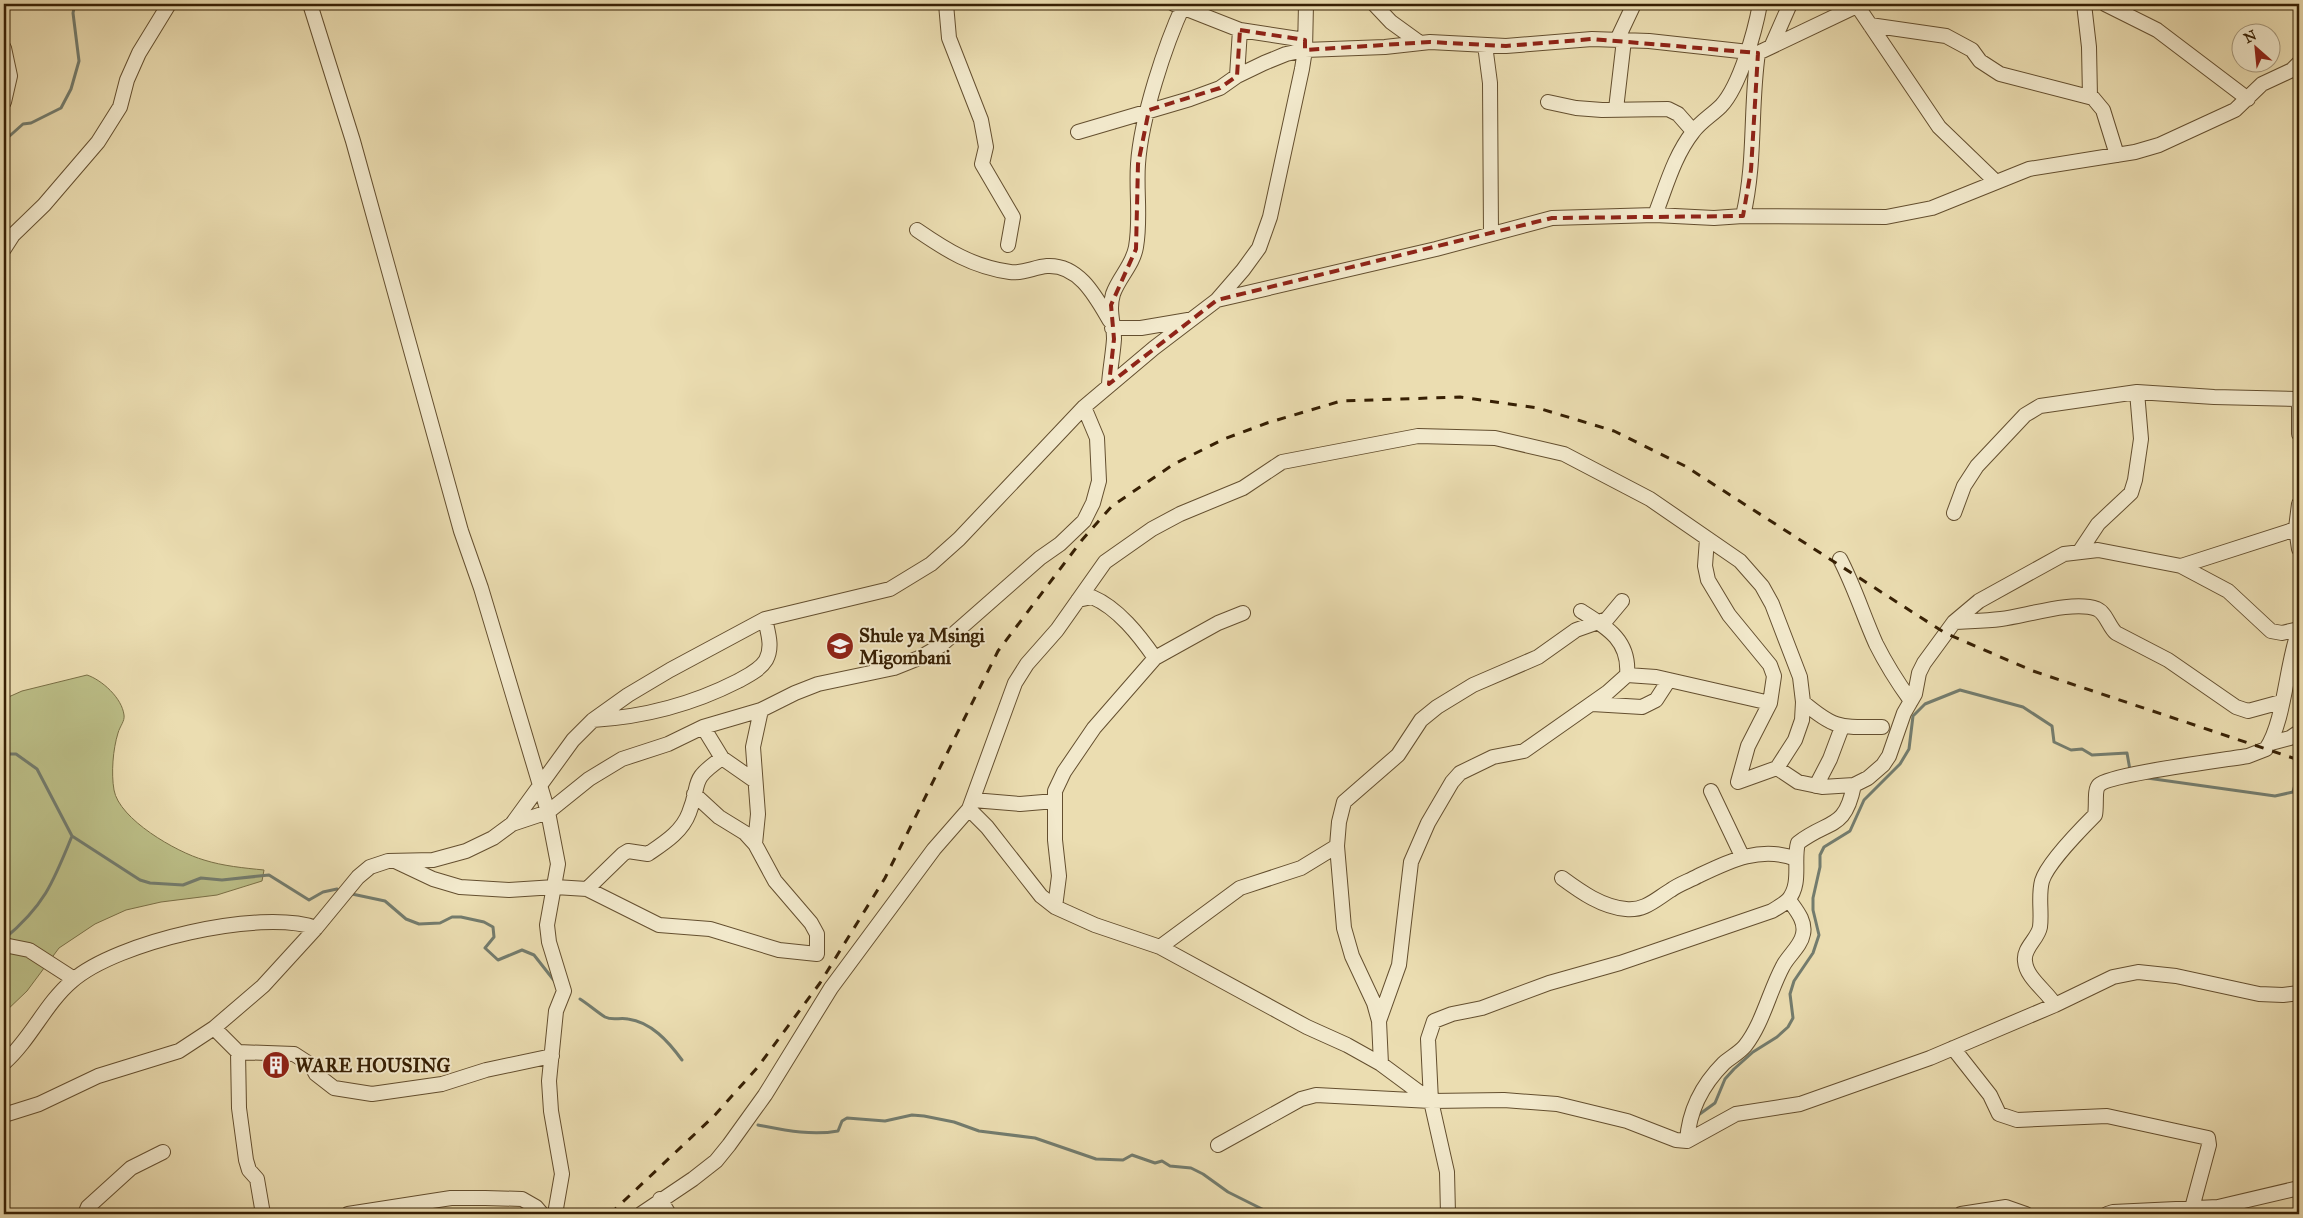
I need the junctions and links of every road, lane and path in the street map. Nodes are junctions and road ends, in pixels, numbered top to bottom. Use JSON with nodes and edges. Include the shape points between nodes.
{"nodes":[{"id":1,"x":169,"y":4,"type":"edge"},
{"id":2,"x":310,"y":4,"type":"edge"},
{"id":3,"x":946,"y":4,"type":"edge"},
{"id":4,"x":1306,"y":4,"type":"edge"},
{"id":5,"x":1374,"y":4,"type":"edge"},
{"id":6,"x":1634,"y":4,"type":"edge"},
{"id":7,"x":1760,"y":4,"type":"edge"},
{"id":8,"x":1790,"y":4,"type":"edge"},
{"id":9,"x":1858,"y":4,"type":"edge"},
{"id":10,"x":2084,"y":4,"type":"edge"},
{"id":11,"x":2105,"y":4,"type":"edge"},
{"id":12,"x":1180,"y":5,"type":"edge"},
{"id":13,"x":1870,"y":25,"type":"junction"},
{"id":14,"x":1240,"y":30,"type":"junction"},
{"id":15,"x":1620,"y":40,"type":"junction"},
{"id":16,"x":1420,"y":43,"type":"junction"},
{"id":17,"x":1305,"y":45,"type":"junction"},
{"id":18,"x":1485,"y":45,"type":"junction"},
{"id":19,"x":1772,"y":45,"type":"junction"},
{"id":20,"x":4,"y":48,"type":"edge"},
{"id":21,"x":1753,"y":52,"type":"junction"},
{"id":22,"x":2299,"y":63,"type":"edge"},
{"id":23,"x":1237,"y":76,"type":"junction"},
{"id":24,"x":2090,"y":97,"type":"junction"},
{"id":25,"x":2248,"y":99,"type":"junction"},
{"id":26,"x":4,"y":102,"type":"edge"},
{"id":27,"x":1548,"y":102,"type":"dead end"},
{"id":28,"x":1149,"y":110,"type":"junction"},
{"id":29,"x":1616,"y":110,"type":"junction"},
{"id":30,"x":1693,"y":131,"type":"junction"},
{"id":31,"x":1078,"y":132,"type":"dead end"},
{"id":32,"x":2117,"y":155,"type":"junction"},
{"id":33,"x":1995,"y":181,"type":"junction"},
{"id":34,"x":1655,"y":215,"type":"junction"},
{"id":35,"x":1743,"y":216,"type":"junction"},
{"id":36,"x":917,"y":230,"type":"dead end"},
{"id":37,"x":1491,"y":234,"type":"junction"},
{"id":38,"x":1008,"y":245,"type":"dead end"},
{"id":39,"x":4,"y":248,"type":"edge"},
{"id":40,"x":1217,"y":300,"type":"junction"},
{"id":41,"x":1191,"y":320,"type":"junction"},
{"id":42,"x":1112,"y":326,"type":"junction"},
{"id":43,"x":1109,"y":384,"type":"junction"},
{"id":44,"x":2137,"y":392,"type":"junction"},
{"id":45,"x":2299,"y":398,"type":"edge"},
{"id":46,"x":1084,"y":408,"type":"junction"},
{"id":47,"x":2299,"y":434,"type":"edge"},
{"id":48,"x":2299,"y":504,"type":"edge"},
{"id":49,"x":1954,"y":513,"type":"dead end"},
{"id":50,"x":2298,"y":528,"type":"edge"},
{"id":51,"x":1707,"y":539,"type":"junction"},
{"id":52,"x":2299,"y":550,"type":"edge"},
{"id":53,"x":2080,"y":551,"type":"junction"},
{"id":54,"x":1840,"y":559,"type":"dead end"},
{"id":55,"x":2181,"y":566,"type":"junction"},
{"id":56,"x":1078,"y":600,"type":"junction"},
{"id":57,"x":1622,"y":601,"type":"dead end"},
{"id":58,"x":1582,"y":611,"type":"dead end"},
{"id":59,"x":1243,"y":614,"type":"dead end"},
{"id":60,"x":764,"y":619,"type":"junction"},
{"id":61,"x":1599,"y":622,"type":"junction"},
{"id":62,"x":1954,"y":622,"type":"junction"},
{"id":63,"x":2299,"y":629,"type":"edge"},
{"id":64,"x":1155,"y":658,"type":"junction"},
{"id":65,"x":1627,"y":676,"type":"junction"},
{"id":66,"x":1800,"y":677,"type":"junction"},
{"id":67,"x":1669,"y":680,"type":"junction"},
{"id":68,"x":1774,"y":684,"type":"junction"},
{"id":69,"x":1911,"y":701,"type":"junction"},
{"id":70,"x":1803,"y":702,"type":"junction"},
{"id":71,"x":2281,"y":702,"type":"junction"},
{"id":72,"x":1770,"y":703,"type":"junction"},
{"id":73,"x":1592,"y":704,"type":"junction"},
{"id":74,"x":761,"y":710,"type":"junction"},
{"id":75,"x":593,"y":720,"type":"junction"},
{"id":76,"x":703,"y":727,"type":"junction"},
{"id":77,"x":1842,"y":727,"type":"junction"},
{"id":78,"x":1882,"y":727,"type":"dead end"},
{"id":79,"x":2299,"y":732,"type":"edge"},
{"id":80,"x":2270,"y":743,"type":"junction"},
{"id":81,"x":722,"y":758,"type":"junction"},
{"id":82,"x":1777,"y":768,"type":"junction"},
{"id":83,"x":755,"y":782,"type":"junction"},
{"id":84,"x":1854,"y":785,"type":"junction"},
{"id":85,"x":539,"y":786,"type":"junction"},
{"id":86,"x":1816,"y":786,"type":"junction"},
{"id":87,"x":1711,"y":792,"type":"dead end"},
{"id":88,"x":694,"y":794,"type":"junction"},
{"id":89,"x":1055,"y":801,"type":"junction"},
{"id":90,"x":971,"y":804,"type":"junction"},
{"id":91,"x":548,"y":812,"type":"junction"},
{"id":92,"x":512,"y":824,"type":"junction"},
{"id":93,"x":755,"y":844,"type":"junction"},
{"id":94,"x":1337,"y":846,"type":"junction"},
{"id":95,"x":1742,"y":856,"type":"junction"},
{"id":96,"x":1796,"y":859,"type":"junction"},
{"id":97,"x":394,"y":861,"type":"junction"},
{"id":98,"x":1562,"y":878,"type":"dead end"},
{"id":99,"x":555,"y":887,"type":"junction"},
{"id":100,"x":587,"y":889,"type":"junction"},
{"id":101,"x":1789,"y":900,"type":"junction"},
{"id":102,"x":1055,"y":907,"type":"junction"},
{"id":103,"x":316,"y":928,"type":"junction"},
{"id":104,"x":4,"y":945,"type":"edge"},
{"id":105,"x":1160,"y":947,"type":"junction"},
{"id":106,"x":74,"y":979,"type":"junction"},
{"id":107,"x":2299,"y":993,"type":"edge"},
{"id":108,"x":2055,"y":1005,"type":"junction"},
{"id":109,"x":1380,"y":1022,"type":"junction"},
{"id":110,"x":214,"y":1028,"type":"junction"},
{"id":111,"x":1953,"y":1048,"type":"junction"},
{"id":112,"x":238,"y":1052,"type":"junction"},
{"id":113,"x":552,"y":1056,"type":"junction"},
{"id":114,"x":4,"y":1062,"type":"edge"},
{"id":115,"x":1381,"y":1064,"type":"junction"},
{"id":116,"x":1431,"y":1101,"type":"junction"},
{"id":117,"x":4,"y":1115,"type":"edge"},
{"id":118,"x":1687,"y":1141,"type":"junction"},
{"id":119,"x":1218,"y":1145,"type":"dead end"},
{"id":120,"x":163,"y":1152,"type":"dead end"},
{"id":121,"x":2299,"y":1188,"type":"edge"},
{"id":122,"x":660,"y":1199,"type":"junction"},
{"id":123,"x":2192,"y":1208,"type":"junction"},
{"id":124,"x":85,"y":1214,"type":"edge"},
{"id":125,"x":263,"y":1214,"type":"edge"},
{"id":126,"x":348,"y":1214,"type":"edge"},
{"id":127,"x":542,"y":1214,"type":"edge"},
{"id":128,"x":555,"y":1214,"type":"edge"},
{"id":129,"x":641,"y":1214,"type":"edge"},
{"id":130,"x":669,"y":1214,"type":"edge"},
{"id":131,"x":1448,"y":1214,"type":"edge"},
{"id":132,"x":1961,"y":1214,"type":"edge"},
{"id":133,"x":2026,"y":1214,"type":"edge"},
{"id":134,"x":2106,"y":1214,"type":"edge"}],
"edges":[{"from":1,"to":39,"type":"street","via":[[139,53],[120,107],[98,142]]},
{"from":2,"to":85,"type":"street","via":[[356,150],[461,531]]},
{"from":3,"to":38,"type":"street","via":[[949,38],[981,120],[986,146],[982,164],[1013,217]]},
{"from":4,"to":17,"type":"street"},
{"from":5,"to":16,"type":"street","via":[[1390,22]]},
{"from":6,"to":15,"type":"street"},
{"from":7,"to":21,"type":"street"},
{"from":8,"to":19,"type":"street"},
{"from":9,"to":13,"type":"street"},
{"from":9,"to":19,"type":"street"},
{"from":10,"to":24,"type":"street"},
{"from":11,"to":25,"type":"street","via":[[2158,30]]},
{"from":12,"to":14,"type":"street"},
{"from":12,"to":28,"type":"street"},
{"from":13,"to":24,"type":"street","via":[[1946,36],[1972,50],[2000,74]]},
{"from":13,"to":33,"type":"street","via":[[1939,127]]},
{"from":14,"to":17,"type":"street"},
{"from":14,"to":23,"type":"street"},
{"from":15,"to":18,"type":"street"},
{"from":15,"to":21,"type":"street"},
{"from":15,"to":29,"type":"street"},
{"from":16,"to":17,"type":"street","via":[[1384,48]]},
{"from":16,"to":18,"type":"street"},
{"from":17,"to":23,"type":"street"},
{"from":17,"to":40,"type":"street","via":[[1270,217],[1259,248]]},
{"from":18,"to":37,"type":"street","via":[[1490,83]]},
{"from":19,"to":21,"type":"street"},
{"from":20,"to":26,"type":"street","via":[[10,76]]},
{"from":21,"to":30,"type":"street","via":[[1722,105]]},
{"from":21,"to":35,"type":"street","via":[[1751,170]]},
{"from":22,"to":25,"type":"street","via":[[2292,70],[2262,84]]},
{"from":23,"to":28,"type":"street","via":[[1220,88]]},
{"from":24,"to":32,"type":"street","via":[[2097,100],[2103,110]]},
{"from":25,"to":32,"type":"street","via":[[2226,115],[2159,145]]},
{"from":27,"to":29,"type":"street","via":[[1576,108]]},
{"from":28,"to":31,"type":"street"},
{"from":28,"to":42,"type":"street","via":[[1138,164],[1136,249],[1113,294]]},
{"from":29,"to":30,"type":"street","via":[[1668,109],[1678,114]]},
{"from":30,"to":34,"type":"street","via":[[1678,156]]},
{"from":32,"to":33,"type":"street","via":[[2029,169]]},
{"from":33,"to":35,"type":"street","via":[[1932,208],[1886,217]]},
{"from":34,"to":35,"type":"street"},
{"from":34,"to":37,"type":"street","via":[[1552,218]]},
{"from":36,"to":42,"type":"street","via":[[954,255],[976,264],[1015,272],[1049,266],[1076,276],[1090,286]]},
{"from":37,"to":40,"type":"street"},
{"from":40,"to":41,"type":"street"},
{"from":41,"to":42,"type":"street","via":[[1141,328]]},
{"from":41,"to":43,"type":"street"},
{"from":42,"to":43,"type":"street","via":[[1114,339]]},
{"from":43,"to":46,"type":"street"},
{"from":44,"to":45,"type":"street"},
{"from":44,"to":49,"type":"street","via":[[2040,406],[2025,415],[1977,466],[1964,486]]},
{"from":44,"to":53,"type":"street","via":[[2141,439],[2135,480],[2130,493],[2098,524]]},
{"from":45,"to":47,"type":"street"},
{"from":46,"to":60,"type":"street","via":[[931,564],[890,590]]},
{"from":46,"to":74,"type":"street","via":[[1096,438],[1099,481],[1084,521],[1073,533],[961,629],[919,658],[894,668],[818,684]]},
{"from":48,"to":50,"type":"street"},
{"from":50,"to":52,"type":"street"},
{"from":50,"to":55,"type":"street"},
{"from":51,"to":56,"type":"street","via":[[1650,499],[1564,454],[1495,438],[1418,436],[1282,462],[1243,488],[1180,514],[1130,543],[1105,562]]},
{"from":51,"to":66,"type":"street","via":[[1740,561],[1762,586],[1780,621]]},
{"from":51,"to":68,"type":"street","via":[[1705,566],[1708,580],[1728,615],[1770,665]]},
{"from":53,"to":55,"type":"street","via":[[2106,551]]},
{"from":53,"to":62,"type":"street","via":[[2050,561],[1971,606]]},
{"from":54,"to":69,"type":"street","via":[[1855,588],[1876,644]]},
{"from":55,"to":63,"type":"street","via":[[2228,591],[2271,631],[2282,633]]},
{"from":56,"to":64,"type":"street","via":[[1092,597],[1105,605],[1132,628]]},
{"from":56,"to":90,"type":"street","via":[[1015,683]]},
{"from":57,"to":61,"type":"street","via":[[1613,615]]},
{"from":58,"to":61,"type":"street"},
{"from":59,"to":64,"type":"street","via":[[1218,623]]},
{"from":60,"to":75,"type":"street","via":[[628,694]]},
{"from":60,"to":75,"type":"street","via":[[769,652],[764,663],[752,673],[690,702],[614,719]]},
{"from":61,"to":65,"type":"street","via":[[1626,652]]},
{"from":61,"to":94,"type":"street","via":[[1576,630],[1518,667],[1473,685],[1421,720],[1398,755],[1344,802]]},
{"from":62,"to":69,"type":"street","via":[[1924,663]]},
{"from":62,"to":71,"type":"street","via":[[2002,619],[2062,608],[2097,609],[2116,633],[2168,660],[2236,707],[2248,711]]},
{"from":63,"to":71,"type":"street"},
{"from":64,"to":89,"type":"street","via":[[1094,728],[1058,783]]},
{"from":65,"to":67,"type":"street"},
{"from":65,"to":73,"type":"street"},
{"from":66,"to":68,"type":"street"},
{"from":66,"to":70,"type":"street"},
{"from":67,"to":72,"type":"street"},
{"from":67,"to":73,"type":"street","via":[[1656,700],[1642,707]]},
{"from":68,"to":72,"type":"street"},
{"from":69,"to":84,"type":"street","via":[[1883,765]]},
{"from":70,"to":77,"type":"street","via":[[1826,722]]},
{"from":70,"to":82,"type":"street","via":[[1802,720],[1795,740]]},
{"from":71,"to":80,"type":"street"},
{"from":72,"to":82,"type":"street","via":[[1748,746],[1738,782]]},
{"from":73,"to":109,"type":"street","via":[[1524,751],[1493,757],[1460,773],[1452,782],[1411,862],[1399,964]]},
{"from":74,"to":76,"type":"street"},
{"from":74,"to":83,"type":"street","via":[[753,747]]},
{"from":75,"to":85,"type":"street","via":[[573,740]]},
{"from":76,"to":81,"type":"street"},
{"from":76,"to":91,"type":"street","via":[[607,767]]},
{"from":77,"to":78,"type":"street"},
{"from":77,"to":86,"type":"street"},
{"from":79,"to":80,"type":"street"},
{"from":80,"to":108,"type":"street","via":[[2259,753],[2130,775],[2098,786],[2095,814],[2042,879],[2040,927],[2024,961]]},
{"from":81,"to":83,"type":"street"},
{"from":81,"to":88,"type":"street","via":[[697,779]]},
{"from":82,"to":86,"type":"street","via":[[1798,782]]},
{"from":83,"to":93,"type":"street","via":[[758,814]]},
{"from":84,"to":86,"type":"street"},
{"from":84,"to":96,"type":"street","via":[[1848,810],[1841,819],[1798,843]]},
{"from":85,"to":91,"type":"street"},
{"from":85,"to":92,"type":"street"},
{"from":87,"to":95,"type":"street"},
{"from":88,"to":93,"type":"street"},
{"from":88,"to":100,"type":"street","via":[[681,828],[648,854],[628,851],[623,854]]},
{"from":89,"to":90,"type":"street"},
{"from":89,"to":102,"type":"street","via":[[1055,840],[1060,876]]},
{"from":90,"to":102,"type":"street","via":[[1041,896]]},
{"from":90,"to":122,"type":"street","via":[[832,988],[765,1095],[716,1161]]},
{"from":91,"to":92,"type":"street"},
{"from":91,"to":99,"type":"street","via":[[558,864]]},
{"from":92,"to":97,"type":"street","via":[[493,838],[466,850],[433,860]]},
{"from":93,"to":100,"type":"street","via":[[775,881],[811,923],[817,934],[817,954],[779,950],[710,929],[659,925]]},
{"from":94,"to":105,"type":"street","via":[[1301,868],[1240,888]]},
{"from":94,"to":109,"type":"street","via":[[1344,928],[1352,956]]},
{"from":95,"to":96,"type":"street","via":[[1775,853]]},
{"from":95,"to":98,"type":"street","via":[[1640,908],[1626,909],[1603,903]]},
{"from":96,"to":101,"type":"street","via":[[1796,878]]},
{"from":97,"to":99,"type":"street","via":[[460,887],[509,890]]},
{"from":97,"to":103,"type":"street","via":[[370,867],[364,872]]},
{"from":99,"to":100,"type":"street"},
{"from":99,"to":113,"type":"street","via":[[547,925],[564,991],[556,1011]]},
{"from":101,"to":116,"type":"street","via":[[1772,911],[1620,963],[1519,992],[1482,1008],[1440,1018],[1430,1028],[1428,1039]]},
{"from":101,"to":118,"type":"street","via":[[1800,915],[1803,935],[1783,966],[1748,1042],[1725,1063],[1690,1112]]},
{"from":102,"to":105,"type":"street","via":[[1095,925]]},
{"from":103,"to":106,"type":"street","via":[[288,922],[216,927],[174,935],[126,952]]},
{"from":103,"to":110,"type":"street","via":[[264,986]]},
{"from":104,"to":106,"type":"street","via":[[29,950]]},
{"from":105,"to":115,"type":"street"},
{"from":106,"to":114,"type":"street","via":[[24,1044]]},
{"from":107,"to":108,"type":"street","via":[[2259,994],[2176,976],[2138,972],[2114,977]]},
{"from":108,"to":111,"type":"street"},
{"from":109,"to":115,"type":"street"},
{"from":110,"to":112,"type":"street"},
{"from":110,"to":117,"type":"street","via":[[180,1051],[98,1076],[39,1104]]},
{"from":111,"to":118,"type":"street","via":[[1815,1099],[1782,1108],[1736,1114]]},
{"from":111,"to":123,"type":"street","via":[[2003,1118],[2107,1116],[2208,1138],[2209,1145]]},
{"from":112,"to":113,"type":"street","via":[[294,1054],[311,1065],[316,1074],[334,1088],[372,1094],[442,1084],[486,1070]]},
{"from":112,"to":125,"type":"street","via":[[239,1108],[246,1160],[257,1179]]},
{"from":113,"to":128,"type":"street","via":[[549,1081],[551,1111],[562,1174]]},
{"from":115,"to":116,"type":"street"},
{"from":116,"to":118,"type":"street","via":[[1504,1100],[1557,1104],[1627,1121],[1676,1140]]},
{"from":116,"to":119,"type":"street","via":[[1316,1094]]},
{"from":116,"to":131,"type":"street","via":[[1446,1172]]},
{"from":120,"to":124,"type":"street","via":[[131,1168],[88,1207]]},
{"from":121,"to":123,"type":"street","via":[[2218,1207]]},
{"from":122,"to":129,"type":"street"},
{"from":122,"to":130,"type":"street"},
{"from":123,"to":134,"type":"street"},
{"from":126,"to":127,"type":"street","via":[[451,1198],[485,1198],[522,1199]]},
{"from":132,"to":133,"type":"street","via":[[2006,1207]]}]}
